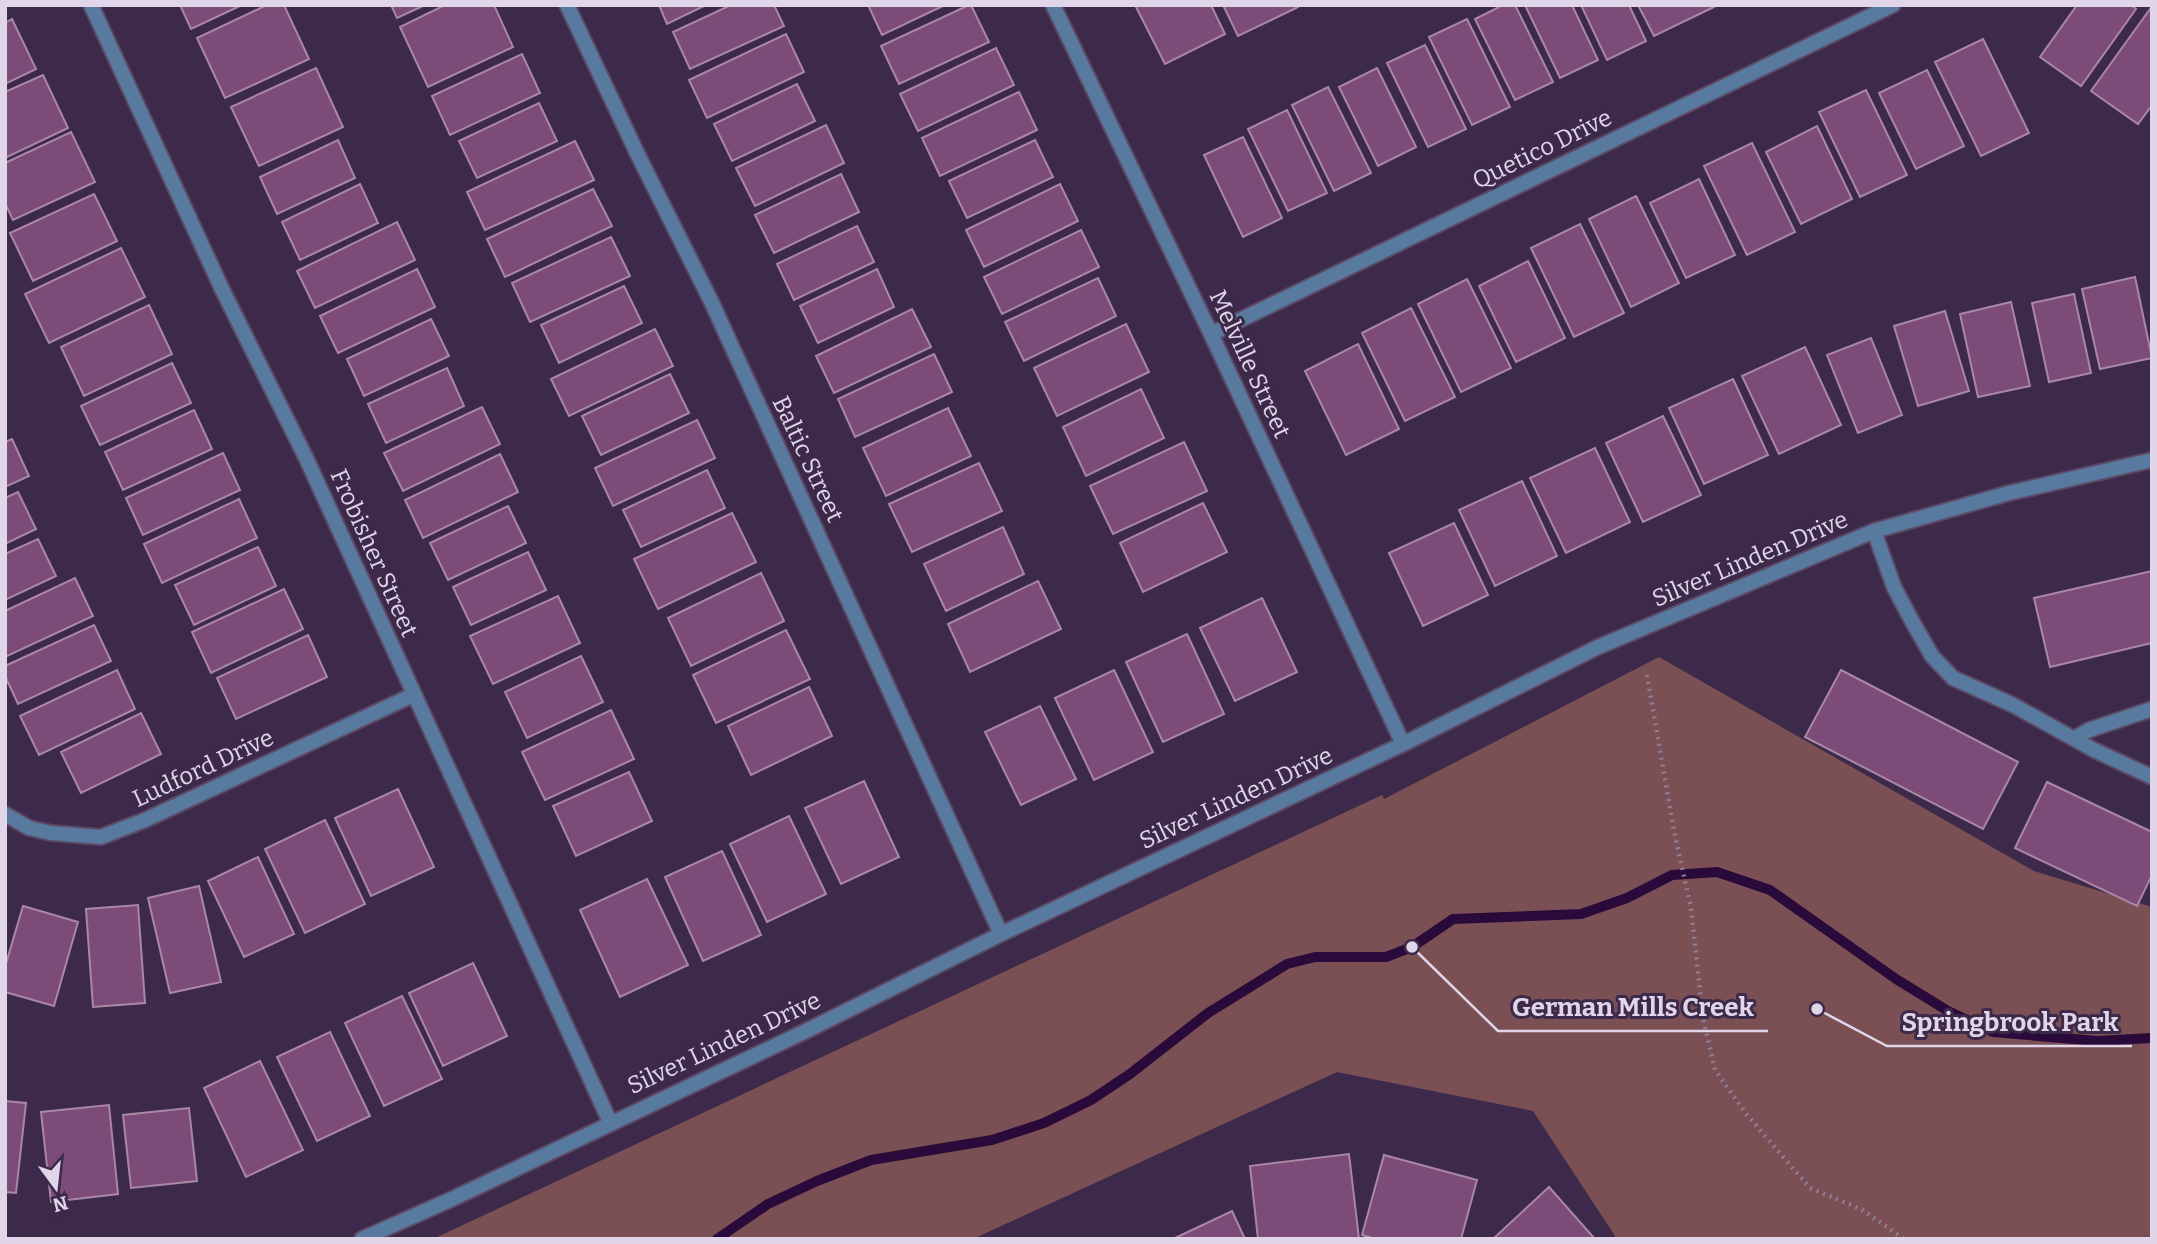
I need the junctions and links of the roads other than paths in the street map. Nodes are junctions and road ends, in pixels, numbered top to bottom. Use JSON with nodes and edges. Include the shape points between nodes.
{"nodes":[{"id":1,"x":91,"y":5,"type":"edge"},
{"id":2,"x":567,"y":5,"type":"edge"},
{"id":3,"x":1054,"y":5,"type":"edge"},
{"id":4,"x":1893,"y":5,"type":"edge"},
{"id":5,"x":1211,"y":334,"type":"junction"},
{"id":6,"x":2152,"y":460,"type":"edge"},
{"id":7,"x":1874,"y":531,"type":"junction"},
{"id":8,"x":413,"y":695,"type":"junction"},
{"id":9,"x":2152,"y":709,"type":"edge"},
{"id":10,"x":2075,"y":738,"type":"junction"},
{"id":11,"x":1403,"y":744,"type":"junction"},
{"id":12,"x":2152,"y":777,"type":"edge"},
{"id":13,"x":5,"y":814,"type":"edge"},
{"id":14,"x":1001,"y":934,"type":"junction"},
{"id":15,"x":610,"y":1122,"type":"junction"},
{"id":16,"x":362,"y":1239,"type":"edge"}],
"edges":[{"from":1,"to":8,"type":"street","name":"Frobisher Street"},
{"from":2,"to":14,"type":"street","name":"Baltic Street","via":[[711,301]]},
{"from":3,"to":5,"type":"street","name":"Melville Street"},
{"from":4,"to":5,"type":"street","name":"Quetico Drive"},
{"from":5,"to":11,"type":"street","name":"Melville Street"},
{"from":6,"to":7,"type":"street","name":"Silver Linden Drive"},
{"from":7,"to":10,"type":"street","via":[[1894,587],[1932,656],[1953,678]]},
{"from":7,"to":11,"type":"street","name":"Silver Linden Drive","via":[[1598,648]]},
{"from":8,"to":13,"type":"street","name":"Ludford Drive","via":[[101,837],[29,828]]},
{"from":8,"to":15,"type":"street","name":"Frobisher Street"},
{"from":9,"to":10,"type":"street"},
{"from":10,"to":12,"type":"street"},
{"from":11,"to":14,"type":"street","name":"Silver Linden Drive"},
{"from":14,"to":15,"type":"street","name":"Silver Linden Drive"},
{"from":15,"to":16,"type":"street","name":"Silver Linden Drive"}]}
